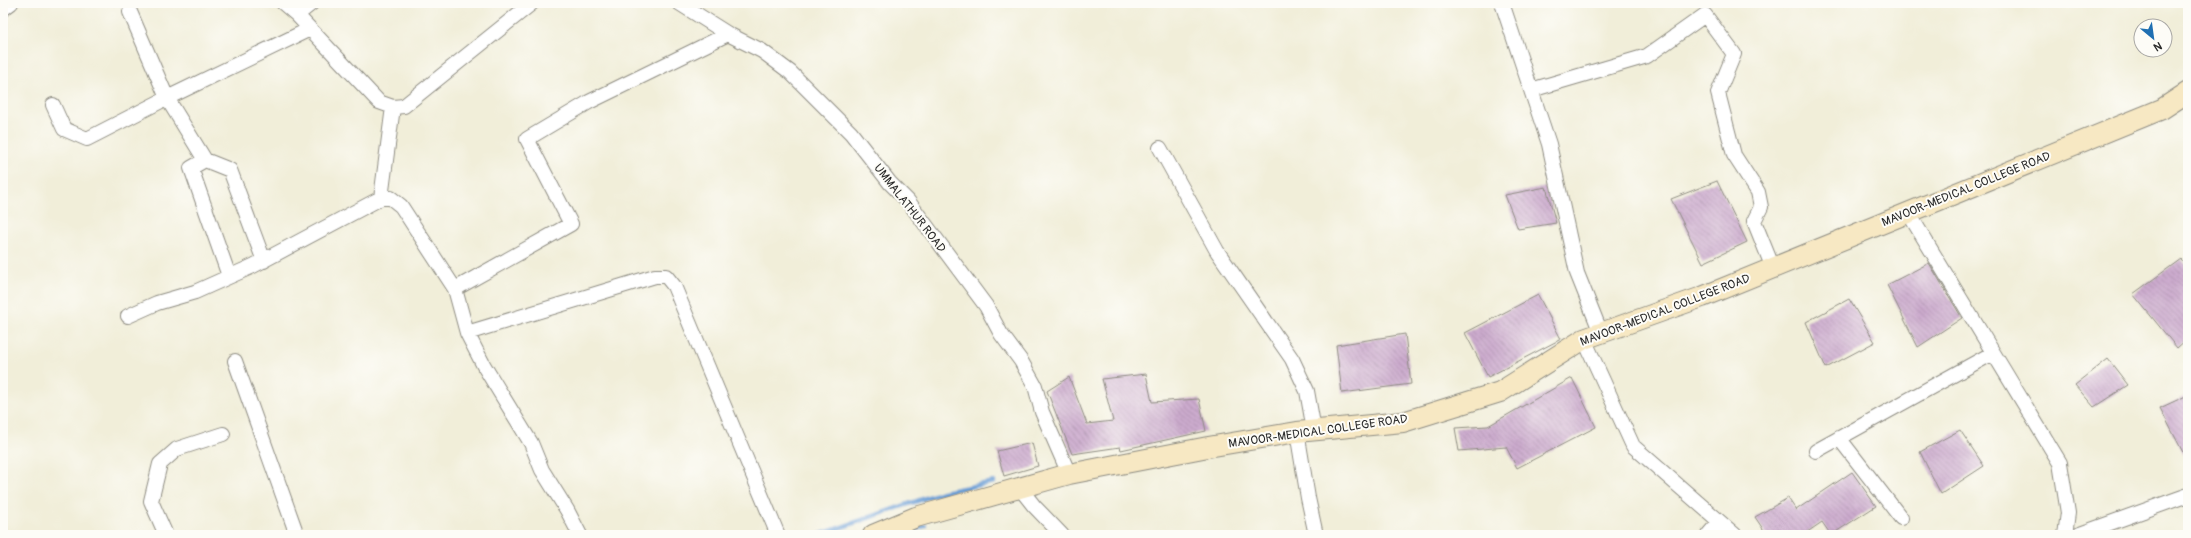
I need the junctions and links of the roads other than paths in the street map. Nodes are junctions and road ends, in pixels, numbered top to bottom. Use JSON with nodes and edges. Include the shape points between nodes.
{"nodes":[{"id":1,"x":11,"y":3,"type":"edge"},
{"id":2,"x":283,"y":3,"type":"edge"},
{"id":3,"x":312,"y":3,"type":"edge"},
{"id":4,"x":532,"y":3,"type":"edge"},
{"id":5,"x":679,"y":3,"type":"edge"},
{"id":6,"x":1502,"y":3,"type":"edge"},
{"id":7,"x":3,"y":9,"type":"edge"},
{"id":8,"x":130,"y":12,"type":"dead end"},
{"id":9,"x":297,"y":15,"type":"junction"},
{"id":10,"x":310,"y":29,"type":"junction"},
{"id":11,"x":728,"y":34,"type":"junction"},
{"id":12,"x":1532,"y":90,"type":"junction"},
{"id":13,"x":2188,"y":92,"type":"edge"},
{"id":14,"x":167,"y":98,"type":"junction"},
{"id":15,"x":53,"y":105,"type":"dead end"},
{"id":16,"x":394,"y":107,"type":"junction"},
{"id":17,"x":1160,"y":148,"type":"dead end"},
{"id":18,"x":205,"y":160,"type":"junction"},
{"id":19,"x":381,"y":198,"type":"junction"},
{"id":20,"x":1908,"y":212,"type":"junction"},
{"id":21,"x":264,"y":261,"type":"junction"},
{"id":22,"x":1773,"y":268,"type":"junction"},
{"id":23,"x":229,"y":276,"type":"junction"},
{"id":24,"x":455,"y":289,"type":"junction"},
{"id":25,"x":128,"y":316,"type":"dead end"},
{"id":26,"x":468,"y":333,"type":"junction"},
{"id":27,"x":1593,"y":336,"type":"junction"},
{"id":28,"x":1993,"y":353,"type":"junction"},
{"id":29,"x":235,"y":361,"type":"dead end"},
{"id":30,"x":1306,"y":431,"type":"junction"},
{"id":31,"x":223,"y":434,"type":"dead end"},
{"id":32,"x":1839,"y":438,"type":"junction"},
{"id":33,"x":1816,"y":451,"type":"dead end"},
{"id":34,"x":1069,"y":474,"type":"junction"},
{"id":35,"x":1019,"y":488,"type":"junction"},
{"id":36,"x":2188,"y":495,"type":"edge"},
{"id":37,"x":1901,"y":518,"type":"dead end"},
{"id":38,"x":1719,"y":522,"type":"junction"},
{"id":39,"x":166,"y":535,"type":"edge"},
{"id":40,"x":297,"y":535,"type":"edge"},
{"id":41,"x":580,"y":535,"type":"edge"},
{"id":42,"x":778,"y":535,"type":"edge"},
{"id":43,"x":872,"y":535,"type":"edge"},
{"id":44,"x":1062,"y":535,"type":"edge"},
{"id":45,"x":1316,"y":535,"type":"edge"},
{"id":46,"x":1708,"y":535,"type":"edge"},
{"id":47,"x":1735,"y":535,"type":"edge"},
{"id":48,"x":2065,"y":535,"type":"edge"},
{"id":49,"x":2077,"y":535,"type":"edge"}],
"edges":[{"from":1,"to":7,"type":"street"},
{"from":2,"to":9,"type":"street"},
{"from":3,"to":9,"type":"street"},
{"from":4,"to":16,"type":"street","via":[[404,106]]},
{"from":5,"to":11,"type":"street","name":"UMMALATHUR ROAD"},
{"from":6,"to":12,"type":"street"},
{"from":8,"to":14,"type":"street"},
{"from":9,"to":10,"type":"street"},
{"from":10,"to":14,"type":"street"},
{"from":10,"to":16,"type":"street","via":[[379,102]]},
{"from":11,"to":24,"type":"street","via":[[589,102],[528,139],[571,224]]},
{"from":11,"to":34,"type":"street","name":"UMMALATHUR ROAD","via":[[762,51],[790,72],[851,132],[912,207],[986,306],[1001,334],[1021,361],[1035,386],[1042,412]]},
{"from":12,"to":22,"type":"street","via":[[1647,56],[1705,15],[1734,54],[1718,93],[1734,155],[1758,192],[1761,207],[1754,221]]},
{"from":12,"to":27,"type":"street","via":[[1549,144]]},
{"from":13,"to":20,"type":"main road","name":"MAVOOR-MEDICAL COLLEGE ROAD","via":[[2162,109]]},
{"from":14,"to":15,"type":"street","via":[[87,139],[64,129]]},
{"from":14,"to":18,"type":"street"},
{"from":16,"to":19,"type":"street"},
{"from":17,"to":30,"type":"street","via":[[1217,251],[1292,359],[1307,391]]},
{"from":18,"to":21,"type":"street","via":[[230,170]]},
{"from":18,"to":23,"type":"street","via":[[191,168]]},
{"from":19,"to":21,"type":"street"},
{"from":19,"to":24,"type":"street","via":[[391,198],[401,206]]},
{"from":20,"to":22,"type":"main road","name":"MAVOOR-MEDICAL COLLEGE ROAD"},
{"from":20,"to":28,"type":"street"},
{"from":21,"to":23,"type":"street"},
{"from":22,"to":27,"type":"main road","name":"MAVOOR-MEDICAL COLLEGE ROAD","via":[[1702,297]]},
{"from":23,"to":25,"type":"street","via":[[195,292],[157,303]]},
{"from":24,"to":26,"type":"street"},
{"from":26,"to":41,"type":"street","via":[[484,366],[531,443],[542,470]]},
{"from":26,"to":42,"type":"street","via":[[655,276],[666,276],[674,286]]},
{"from":27,"to":30,"type":"main road","name":"MAVOOR-MEDICAL COLLEGE ROAD","via":[[1500,392],[1403,422]]},
{"from":27,"to":38,"type":"street","via":[[1633,446]]},
{"from":28,"to":32,"type":"street"},
{"from":28,"to":48,"type":"street","via":[[2060,463],[2068,513]]},
{"from":29,"to":40,"type":"street"},
{"from":30,"to":34,"type":"main road","name":"MAVOOR-MEDICAL COLLEGE ROAD","via":[[1208,446]]},
{"from":30,"to":45,"type":"street","via":[[1308,498]]},
{"from":31,"to":39,"type":"street","via":[[177,449],[160,464],[151,501]]},
{"from":32,"to":33,"type":"street"},
{"from":32,"to":37,"type":"street"},
{"from":34,"to":35,"type":"main road","name":"MAVOOR-MEDICAL COLLEGE ROAD"},
{"from":35,"to":43,"type":"main road","name":"MAVOOR-MEDICAL COLLEGE ROAD","via":[[916,517]]},
{"from":35,"to":44,"type":"street"},
{"from":36,"to":49,"type":"street"},
{"from":38,"to":46,"type":"street"},
{"from":38,"to":47,"type":"street"}]}
